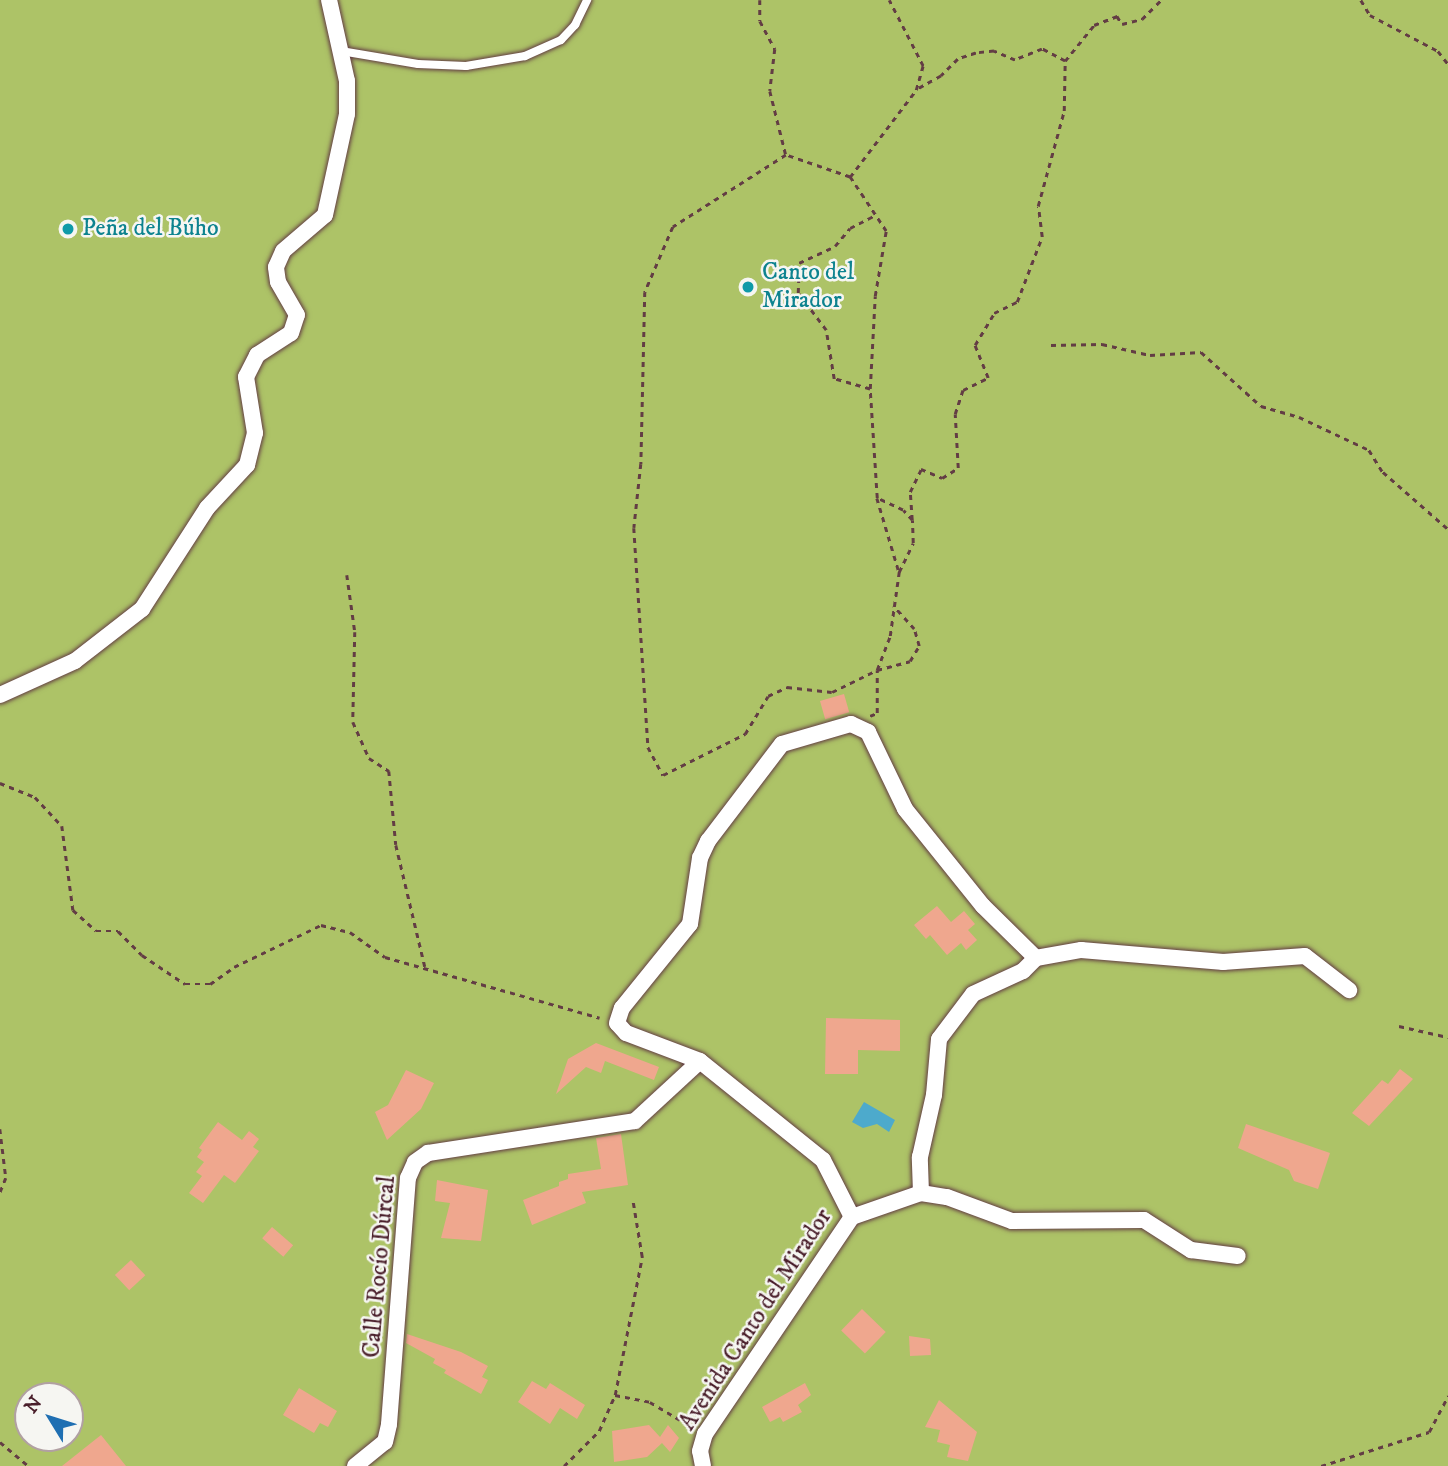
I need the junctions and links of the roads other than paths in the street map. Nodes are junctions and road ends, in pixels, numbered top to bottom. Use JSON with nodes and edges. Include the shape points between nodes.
{"nodes":[{"id":1,"x":329,"y":0,"type":"edge"},
{"id":2,"x":587,"y":0,"type":"edge"},
{"id":3,"x":341,"y":51,"type":"junction"},
{"id":4,"x":2,"y":690,"type":"edge"},
{"id":5,"x":1036,"y":958,"type":"junction"},
{"id":6,"x":1349,"y":990,"type":"dead end"},
{"id":7,"x":700,"y":1061,"type":"junction"},
{"id":8,"x":920,"y":1192,"type":"junction"},
{"id":9,"x":852,"y":1217,"type":"junction"},
{"id":10,"x":1238,"y":1256,"type":"dead end"},
{"id":11,"x":355,"y":1466,"type":"edge"},
{"id":12,"x":703,"y":1466,"type":"edge"}],
"edges":[{"from":1,"to":3,"type":"street"},
{"from":2,"to":3,"type":"lane","via":[[575,25],[561,40],[525,56],[466,66],[418,64]]},
{"from":3,"to":4,"type":"street","via":[[347,114],[325,215],[283,251],[276,267],[278,282],[297,315],[291,333],[257,355],[246,377],[255,433],[247,465],[207,508],[142,608],[75,661]]},
{"from":5,"to":6,"type":"street","via":[[1081,950],[1223,962],[1305,956]]},
{"from":5,"to":7,"type":"street","name":"Avenida Canto del Mirador","via":[[983,906],[905,809],[868,732],[851,724],[782,744],[708,841],[700,858],[690,924],[622,1008],[617,1023],[626,1033]]},
{"from":5,"to":8,"type":"street","via":[[1023,971],[973,994],[939,1039],[934,1096],[920,1157]]},
{"from":7,"to":9,"type":"street","name":"Avenida Canto del Mirador","via":[[823,1160]]},
{"from":7,"to":11,"type":"street","name":"Calle Rocío Dúrcal","via":[[635,1121],[428,1153],[415,1162],[408,1178],[389,1424],[385,1442]]},
{"from":8,"to":9,"type":"street"},
{"from":8,"to":10,"type":"street","via":[[1012,1221],[1144,1220],[1191,1250]]},
{"from":9,"to":12,"type":"street","name":"Avenida Canto del Mirador","via":[[705,1434],[699,1451]]}]}
